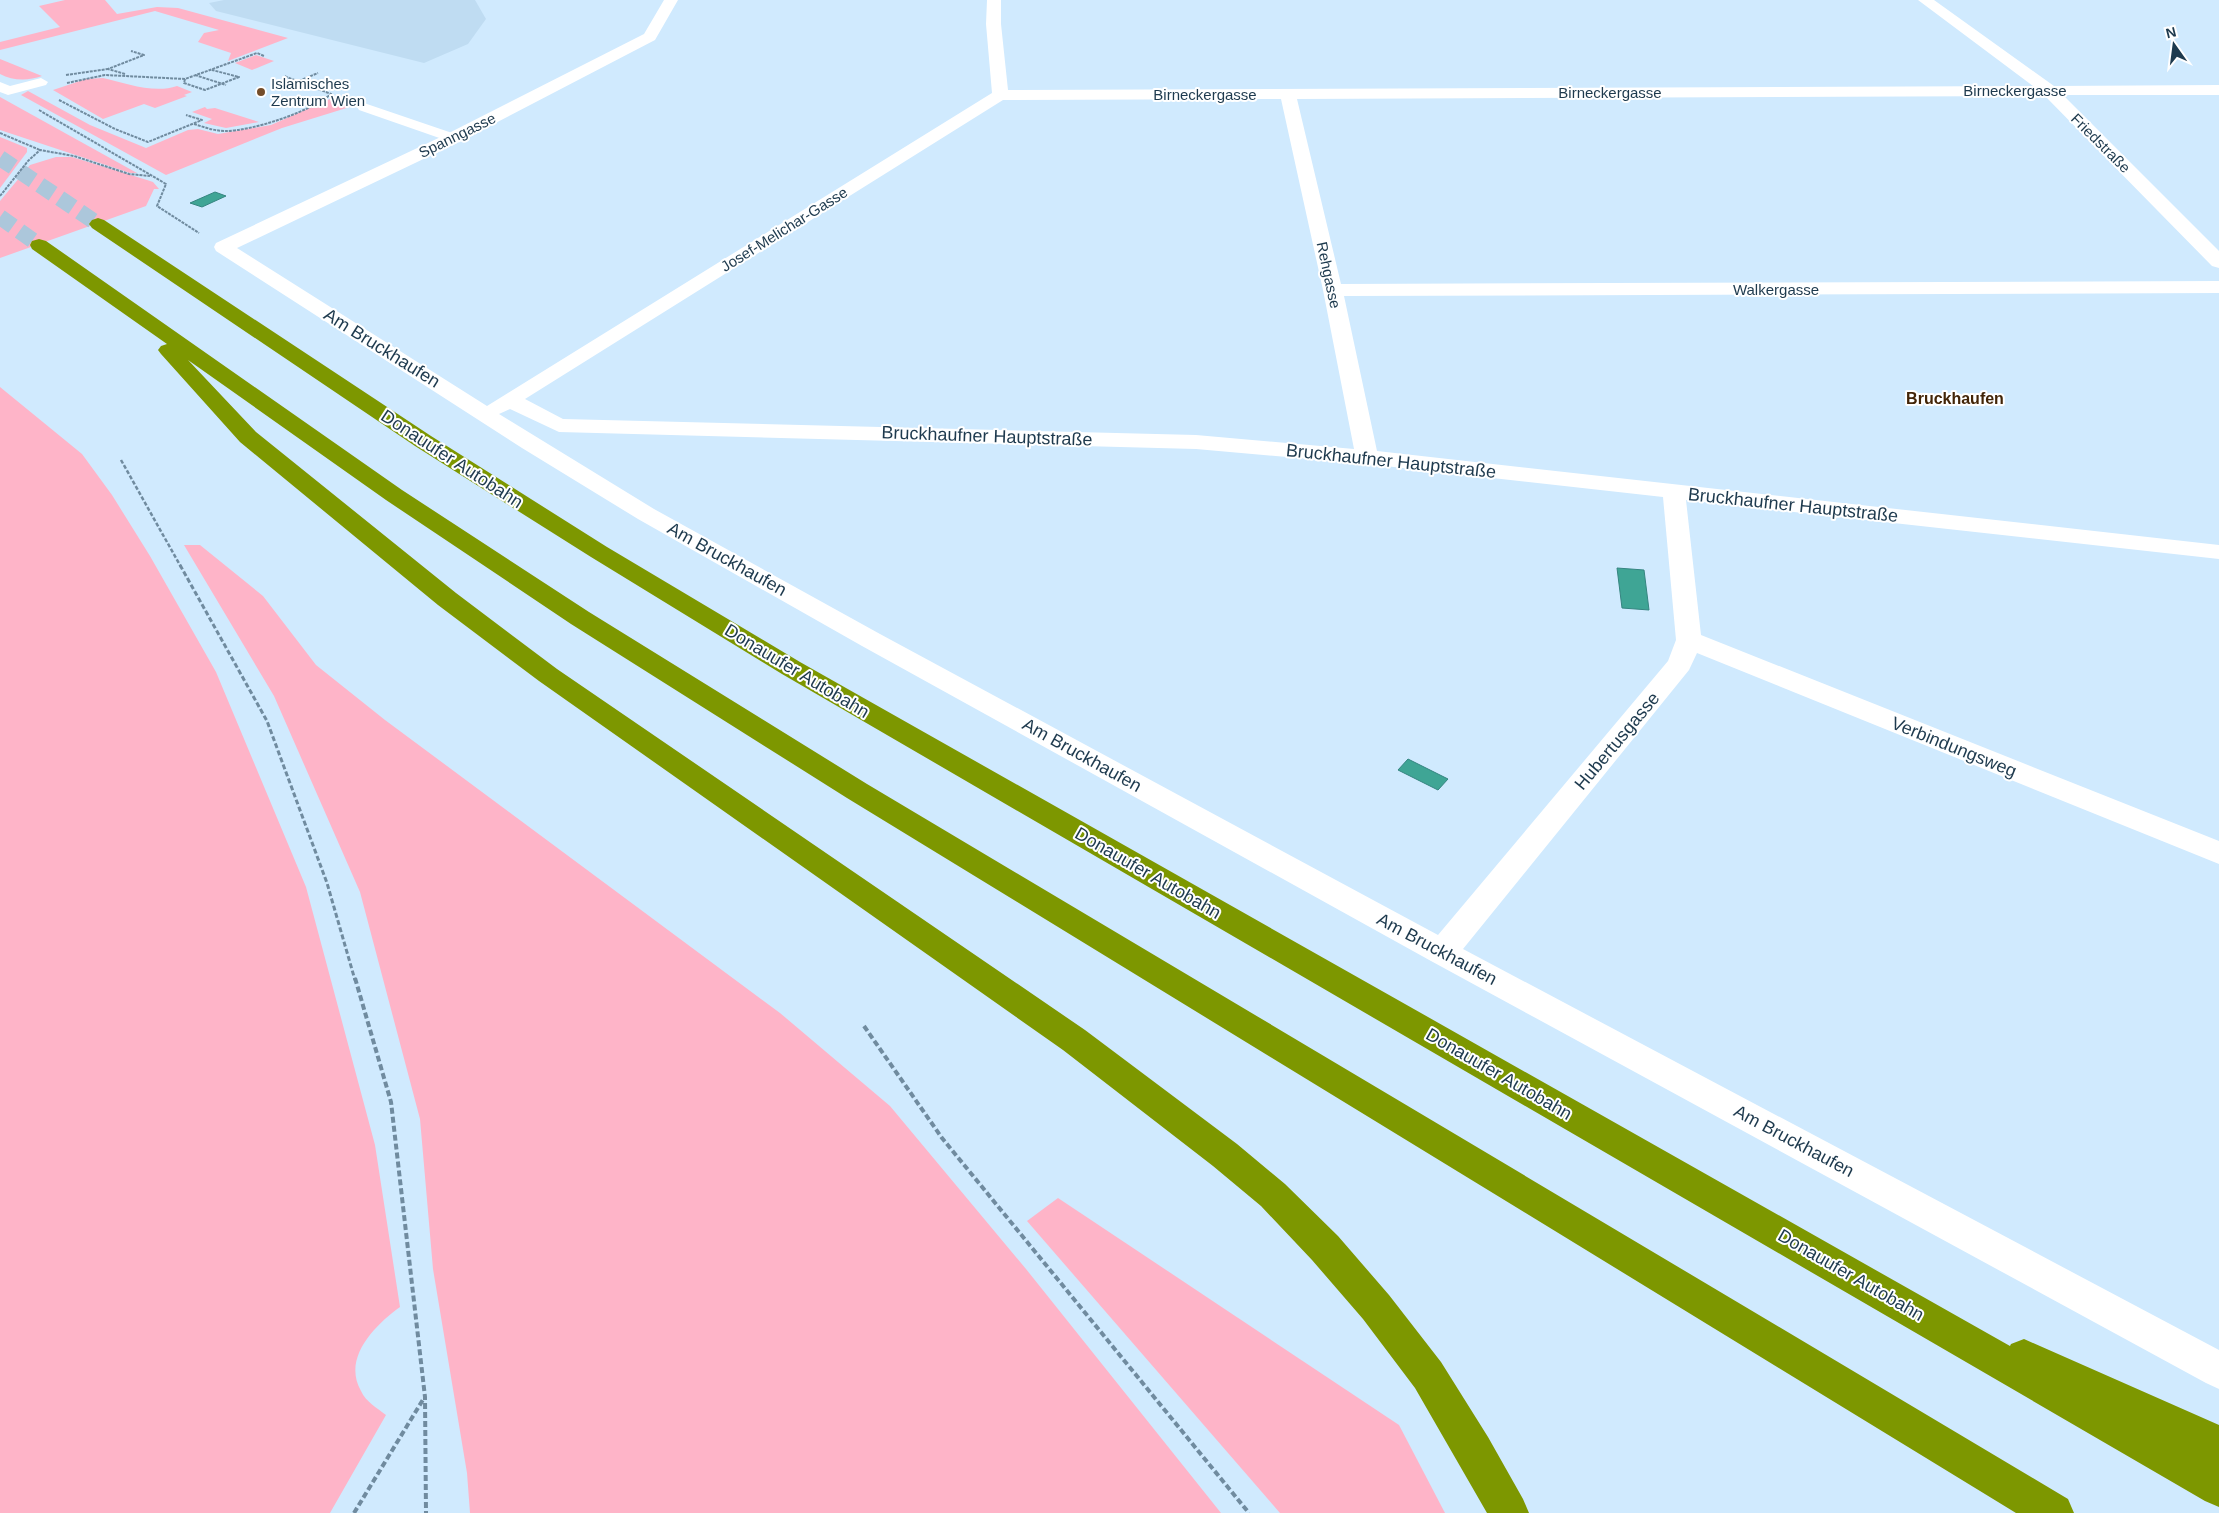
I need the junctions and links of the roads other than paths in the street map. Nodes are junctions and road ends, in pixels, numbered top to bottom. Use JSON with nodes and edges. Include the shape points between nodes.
{"nodes":[{"id":1,"x":671,"y":0,"type":"edge"},
{"id":2,"x":994,"y":0,"type":"edge"},
{"id":3,"x":1924,"y":0,"type":"edge"},
{"id":4,"x":39,"y":85,"type":"road end"},
{"id":5,"x":4,"y":89,"type":"edge"},
{"id":6,"x":2049,"y":90,"type":"junction"},
{"id":7,"x":2219,"y":90,"type":"edge"},
{"id":8,"x":1288,"y":93,"type":"junction"},
{"id":9,"x":1000,"y":95,"type":"junction"},
{"id":10,"x":364,"y":107,"type":"dead end"},
{"id":11,"x":453,"y":138,"type":"junction"},
{"id":12,"x":98,"y":224,"type":"tunnel mouth"},
{"id":13,"x":39,"y":245,"type":"tunnel mouth"},
{"id":14,"x":224,"y":247,"type":"joint"},
{"id":15,"x":2219,"y":262,"type":"edge"},
{"id":16,"x":2219,"y":287,"type":"edge"},
{"id":17,"x":1334,"y":290,"type":"junction"},
{"id":18,"x":130,"y":309,"type":"junction"},
{"id":19,"x":509,"y":400,"type":"junction"},
{"id":20,"x":486,"y":414,"type":"junction"},
{"id":21,"x":558,"y":425,"type":"junction"},
{"id":22,"x":530,"y":443,"type":"junction"},
{"id":23,"x":1367,"y":457,"type":"junction"},
{"id":24,"x":1674,"y":492,"type":"junction"},
{"id":25,"x":2219,"y":552,"type":"edge"},
{"id":26,"x":1689,"y":640,"type":"junction"},
{"id":27,"x":2219,"y":853,"type":"edge"},
{"id":28,"x":1442,"y":952,"type":"junction"},
{"id":29,"x":1879,"y":1291,"type":"junction"},
{"id":30,"x":2219,"y":1370,"type":"edge"},
{"id":31,"x":2219,"y":1445,"type":"edge"},
{"id":32,"x":2219,"y":1487,"type":"edge"},
{"id":33,"x":1509,"y":1513,"type":"edge"},
{"id":34,"x":2054,"y":1513,"type":"edge"}],
"edges":[{"from":1,"to":11,"type":"street","name":"Spanngasse","via":[[650,37]]},
{"from":2,"to":9,"type":"street","via":[[992,18]]},
{"from":3,"to":6,"type":"street","name":"Friedstraße"},
{"from":4,"to":5,"type":"lane"},
{"from":6,"to":7,"type":"street","name":"Birneckergasse"},
{"from":6,"to":8,"type":"street","name":"Birneckergasse"},
{"from":6,"to":15,"type":"street","name":"Friedstraße"},
{"from":8,"to":9,"type":"street","name":"Birneckergasse"},
{"from":8,"to":17,"type":"street","name":"Rehgasse"},
{"from":9,"to":19,"type":"street","name":"Josef-Melichar-Gasse"},
{"from":10,"to":11,"type":"lane"},
{"from":11,"to":14,"type":"street","name":"Spanngasse"},
{"from":12,"to":29,"type":"highway","name":"Donauufer Autobahn","via":[[423,441],[783,663]]},
{"from":13,"to":18,"type":"highway"},
{"from":14,"to":20,"type":"street","name":"Am Bruckhaufen"},
{"from":16,"to":17,"type":"street","name":"Walkergasse"},
{"from":17,"to":23,"type":"street","name":"Rehgasse"},
{"from":18,"to":33,"type":"highway","via":[[248,436],[447,599],[548,675],[1074,1040],[1148,1094],[1273,1195],[1325,1248],[1428,1375]]},
{"from":18,"to":34,"type":"highway","via":[[394,495],[588,623],[856,791]]},
{"from":19,"to":20,"type":"street","name":"Josef-Melichar-Gasse"},
{"from":19,"to":21,"type":"street","name":"Bruckhaufner Hauptstraße"},
{"from":20,"to":22,"type":"street","name":"Am Bruckhaufen"},
{"from":21,"to":22,"type":"street"},
{"from":21,"to":23,"type":"street","name":"Bruckhaufner Hauptstraße","via":[[1196,442]]},
{"from":22,"to":28,"type":"street","name":"Am Bruckhaufen","via":[[646,514],[871,640]]},
{"from":23,"to":24,"type":"street","name":"Bruckhaufner Hauptstraße"},
{"from":24,"to":25,"type":"street","name":"Bruckhaufner Hauptstraße"},
{"from":24,"to":26,"type":"street","name":"Hubertusgasse"},
{"from":26,"to":27,"type":"street","name":"Verbindungsweg"},
{"from":26,"to":28,"type":"street","name":"Hubertusgasse","via":[[1680,664]]},
{"from":28,"to":30,"type":"street","name":"Am Bruckhaufen"},
{"from":29,"to":31,"type":"highway"},
{"from":29,"to":32,"type":"highway","name":"Donauufer Autobahn"}]}
